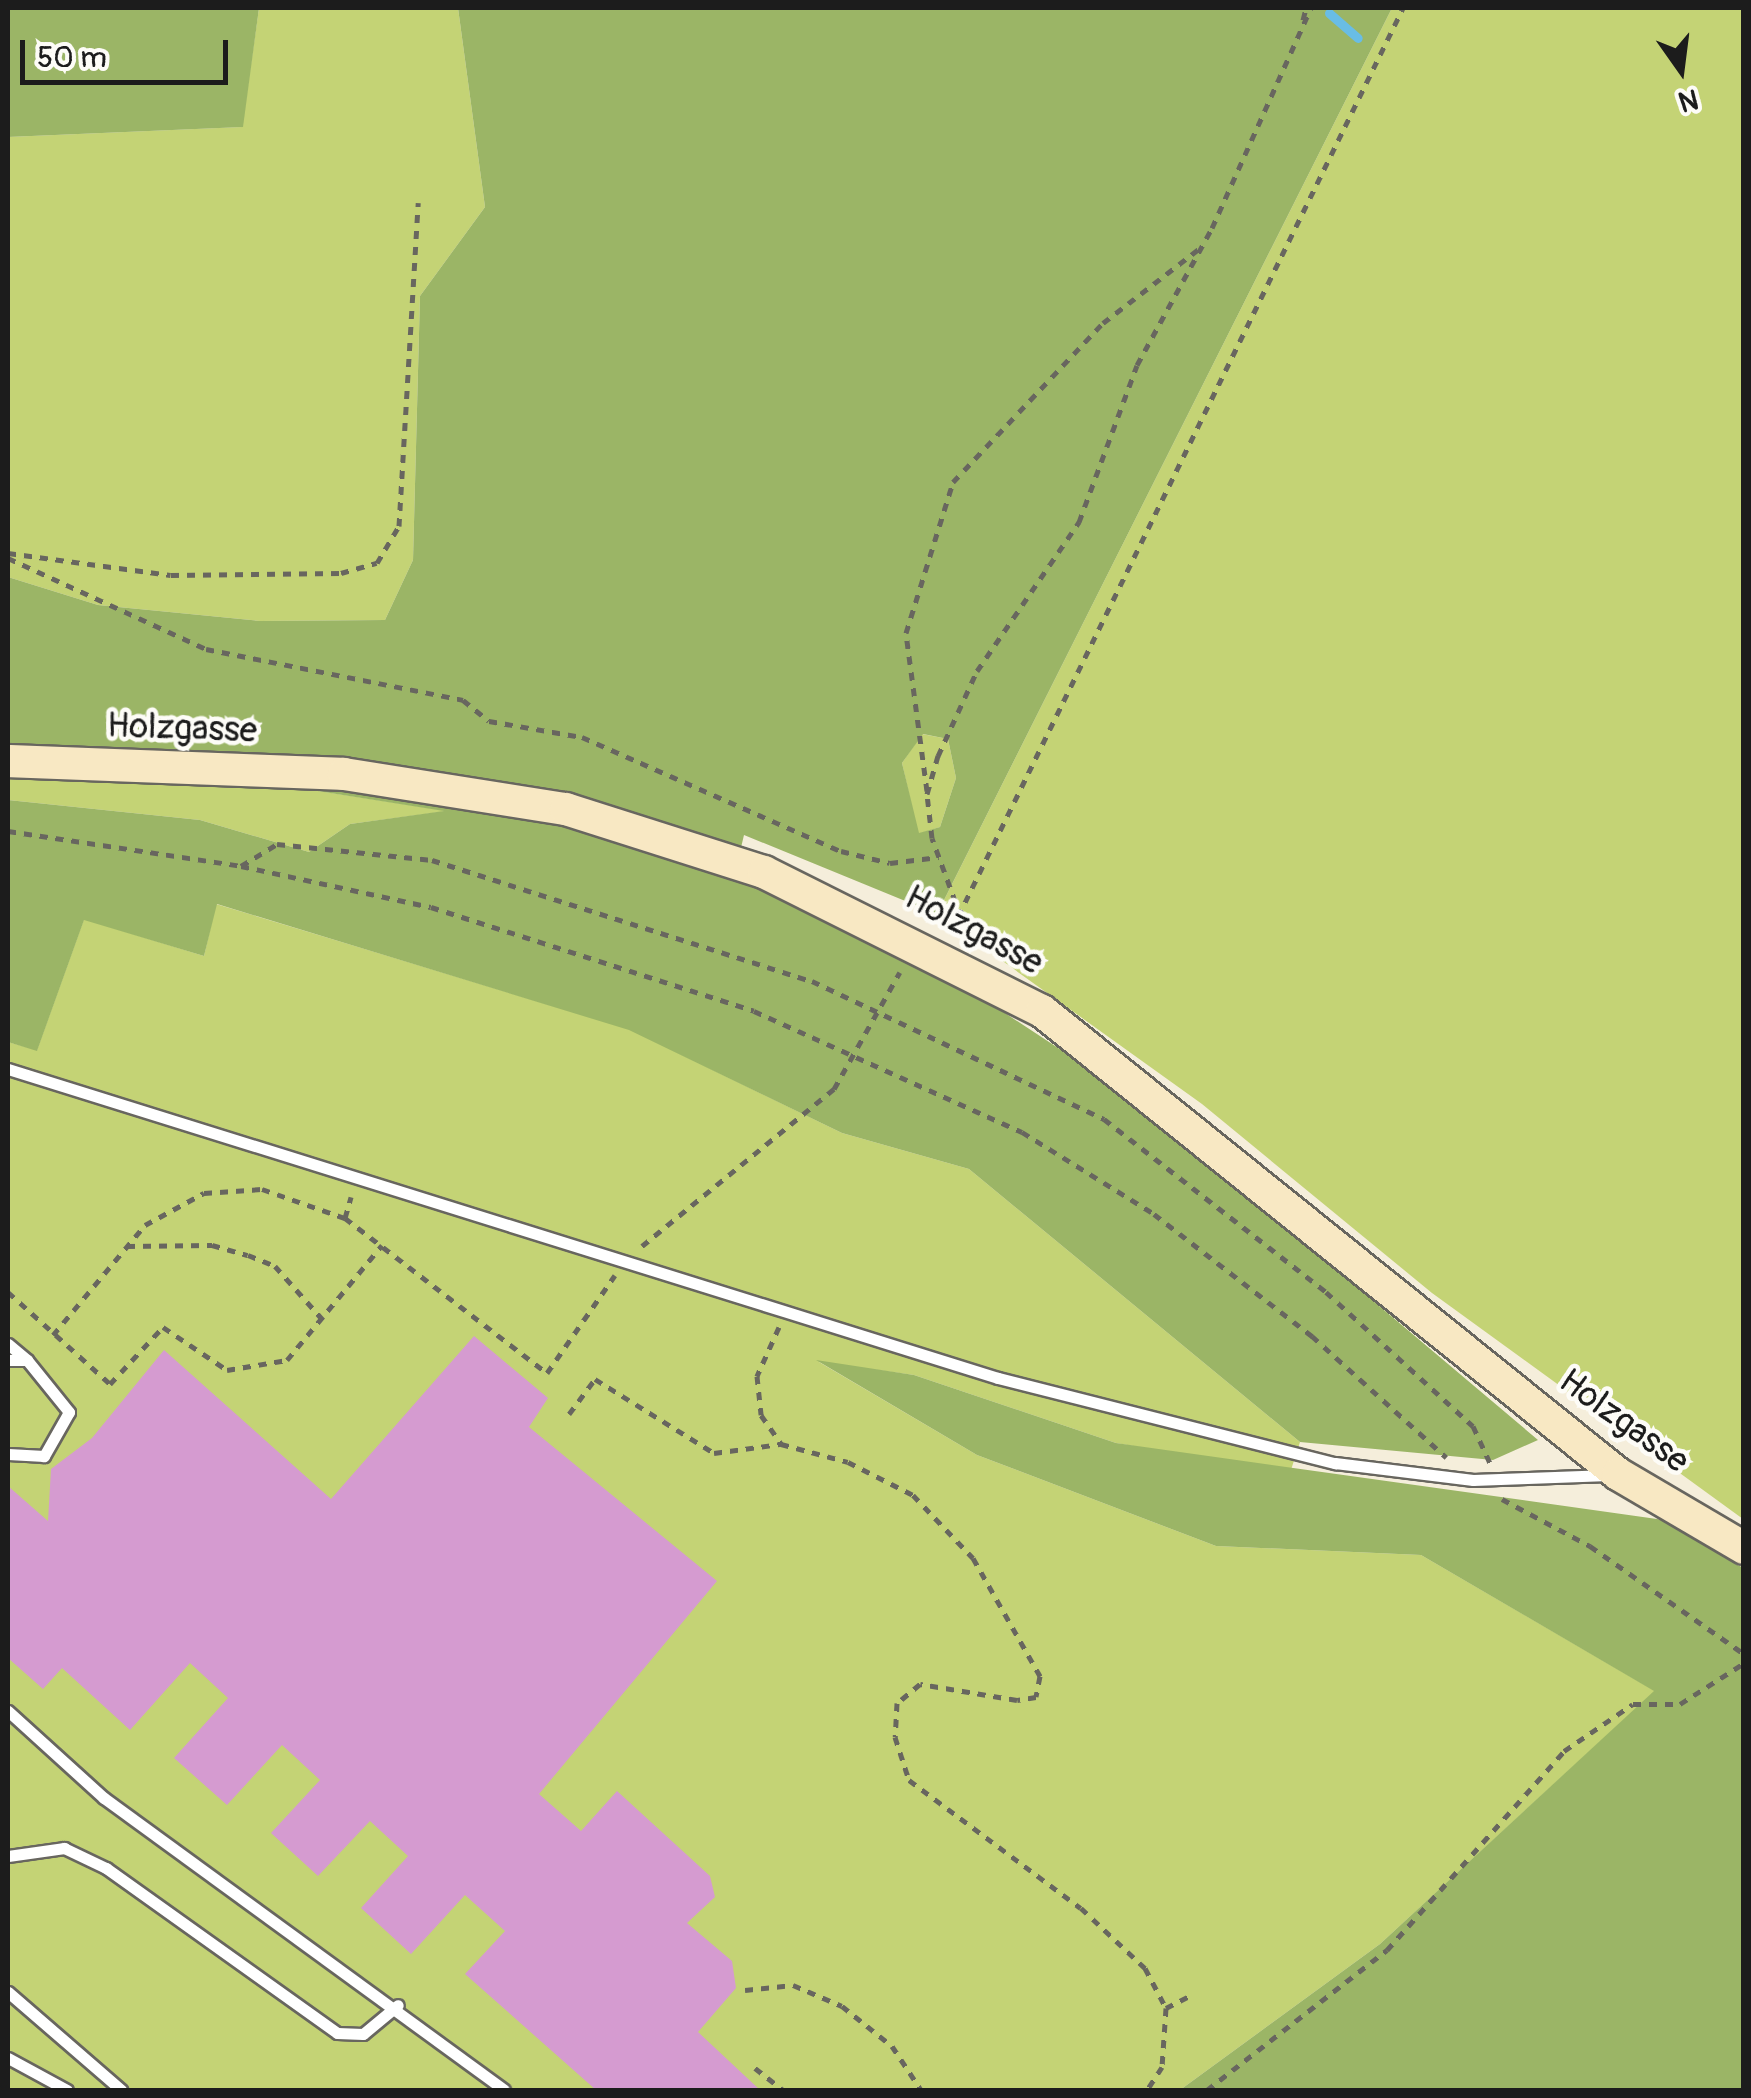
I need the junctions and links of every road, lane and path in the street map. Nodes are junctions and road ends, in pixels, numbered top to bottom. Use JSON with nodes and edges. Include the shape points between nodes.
{"nodes":[{"id":1,"x":1309,"y":8,"type":"edge"},
{"id":2,"x":1403,"y":8,"type":"edge"},
{"id":3,"x":418,"y":203,"type":"dead end"},
{"id":4,"x":1203,"y":246,"type":"junction"},
{"id":5,"x":8,"y":556,"type":"edge"},
{"id":6,"x":8,"y":761,"type":"edge"},
{"id":7,"x":928,"y":794,"type":"junction"},
{"id":8,"x":8,"y":830,"type":"edge"},
{"id":9,"x":939,"y":857,"type":"junction"},
{"id":10,"x":242,"y":866,"type":"junction"},
{"id":11,"x":936,"y":952,"type":"junction"},
{"id":12,"x":871,"y":1012,"type":"junction"},
{"id":13,"x":849,"y":1061,"type":"junction"},
{"id":14,"x":8,"y":1068,"type":"edge"},
{"id":15,"x":382,"y":1245,"type":"junction"},
{"id":16,"x":127,"y":1246,"type":"junction"},
{"id":17,"x":622,"y":1261,"type":"junction"},
{"id":18,"x":8,"y":1292,"type":"edge"},
{"id":19,"x":786,"y":1310,"type":"junction"},
{"id":20,"x":324,"y":1322,"type":"junction"},
{"id":21,"x":53,"y":1336,"type":"junction"},
{"id":22,"x":8,"y":1344,"type":"edge"},
{"id":23,"x":8,"y":1360,"type":"edge"},
{"id":24,"x":27,"y":1360,"type":"junction"},
{"id":25,"x":569,"y":1414,"type":"dead end"},
{"id":26,"x":781,"y":1444,"type":"junction"},
{"id":27,"x":8,"y":1454,"type":"edge"},
{"id":28,"x":1618,"y":1474,"type":"junction"},
{"id":29,"x":1498,"y":1479,"type":"junction"},
{"id":30,"x":1473,"y":1480,"type":"junction"},
{"id":31,"x":1744,"y":1548,"type":"edge"},
{"id":32,"x":1744,"y":1654,"type":"edge"},
{"id":33,"x":1744,"y":1663,"type":"edge"},
{"id":34,"x":8,"y":1711,"type":"edge"},
{"id":35,"x":8,"y":1856,"type":"edge"},
{"id":36,"x":745,"y":1990,"type":"dead end"},
{"id":37,"x":8,"y":1992,"type":"edge"},
{"id":38,"x":1192,"y":1995,"type":"dead end"},
{"id":39,"x":398,"y":2005,"type":"junction"},
{"id":40,"x":1166,"y":2008,"type":"junction"},
{"id":41,"x":8,"y":2058,"type":"edge"},
{"id":42,"x":756,"y":2068,"type":"dead end"},
{"id":43,"x":67,"y":2090,"type":"edge"},
{"id":44,"x":120,"y":2090,"type":"edge"},
{"id":45,"x":504,"y":2090,"type":"edge"},
{"id":46,"x":783,"y":2090,"type":"edge"},
{"id":47,"x":921,"y":2090,"type":"edge"},
{"id":48,"x":1147,"y":2090,"type":"edge"},
{"id":49,"x":1207,"y":2090,"type":"edge"}],
"edges":[{"from":1,"to":4,"type":"path"},
{"from":2,"to":9,"type":"path","via":[[961,917]]},
{"from":3,"to":5,"type":"path","via":[[399,526],[377,562],[341,573],[170,575]]},
{"from":4,"to":7,"type":"path","via":[[1137,366],[1079,522],[977,671]]},
{"from":4,"to":7,"type":"path","via":[[1103,323],[954,482],[906,633]]},
{"from":5,"to":9,"type":"path","via":[[206,650],[464,700],[489,721],[582,737],[841,851],[890,863]]},
{"from":6,"to":11,"type":"street","name":"Holzgasse","via":[[344,774],[566,809],[764,872]]},
{"from":7,"to":9,"type":"path"},
{"from":8,"to":10,"type":"path"},
{"from":10,"to":12,"type":"path","via":[[277,844],[432,860],[812,980]]},
{"from":10,"to":13,"type":"path","via":[[432,907],[606,962],[754,1012]]},
{"from":11,"to":12,"type":"path","via":[[903,969]]},
{"from":11,"to":28,"type":"street","name":"Holzgasse","via":[[1042,1011],[1188,1121]]},
{"from":12,"to":13,"type":"path"},
{"from":12,"to":29,"type":"path","via":[[1104,1119],[1326,1292],[1473,1426]]},
{"from":13,"to":17,"type":"path","via":[[778,1143]]},
{"from":13,"to":30,"type":"path","via":[[1022,1132],[1154,1214],[1312,1336]]},
{"from":14,"to":17,"type":"lane"},
{"from":15,"to":16,"type":"path","via":[[346,1218],[262,1189],[204,1193],[144,1225]]},
{"from":15,"to":17,"type":"path","via":[[547,1373],[590,1321]]},
{"from":15,"to":20,"type":"path"},
{"from":16,"to":20,"type":"path","via":[[212,1245],[248,1255],[275,1266]]},
{"from":16,"to":21,"type":"path"},
{"from":17,"to":19,"type":"lane"},
{"from":18,"to":21,"type":"path"},
{"from":19,"to":26,"type":"path","via":[[757,1376],[760,1415]]},
{"from":19,"to":30,"type":"lane","via":[[998,1378],[1335,1464]]},
{"from":20,"to":21,"type":"path","via":[[287,1360],[227,1370],[163,1328],[110,1384]]},
{"from":22,"to":24,"type":"lane"},
{"from":23,"to":24,"type":"lane"},
{"from":24,"to":27,"type":"lane","via":[[64,1395],[66,1427],[44,1456]]},
{"from":25,"to":26,"type":"path","via":[[596,1379],[714,1452]]},
{"from":26,"to":40,"type":"path","via":[[848,1462],[914,1495],[972,1558],[1040,1676],[1036,1697],[920,1684],[897,1704],[894,1737],[910,1780],[1081,1908],[1144,1968]]},
{"from":28,"to":29,"type":"lane"},
{"from":28,"to":31,"type":"street","name":"Holzgasse"},
{"from":29,"to":30,"type":"lane"},
{"from":30,"to":32,"type":"path","via":[[1590,1546]]},
{"from":33,"to":49,"type":"path","via":[[1680,1704],[1633,1704],[1564,1751],[1387,1950]]},
{"from":34,"to":39,"type":"lane","via":[[104,1798]]},
{"from":35,"to":39,"type":"lane","via":[[64,1848],[106,1868],[336,2033],[364,2034]]},
{"from":36,"to":47,"type":"path","via":[[793,1985],[842,2006],[892,2046]]},
{"from":37,"to":44,"type":"lane"},
{"from":38,"to":40,"type":"path"},
{"from":39,"to":45,"type":"lane"},
{"from":40,"to":48,"type":"path","via":[[1162,2067]]},
{"from":41,"to":43,"type":"lane"},
{"from":42,"to":46,"type":"path"}]}
